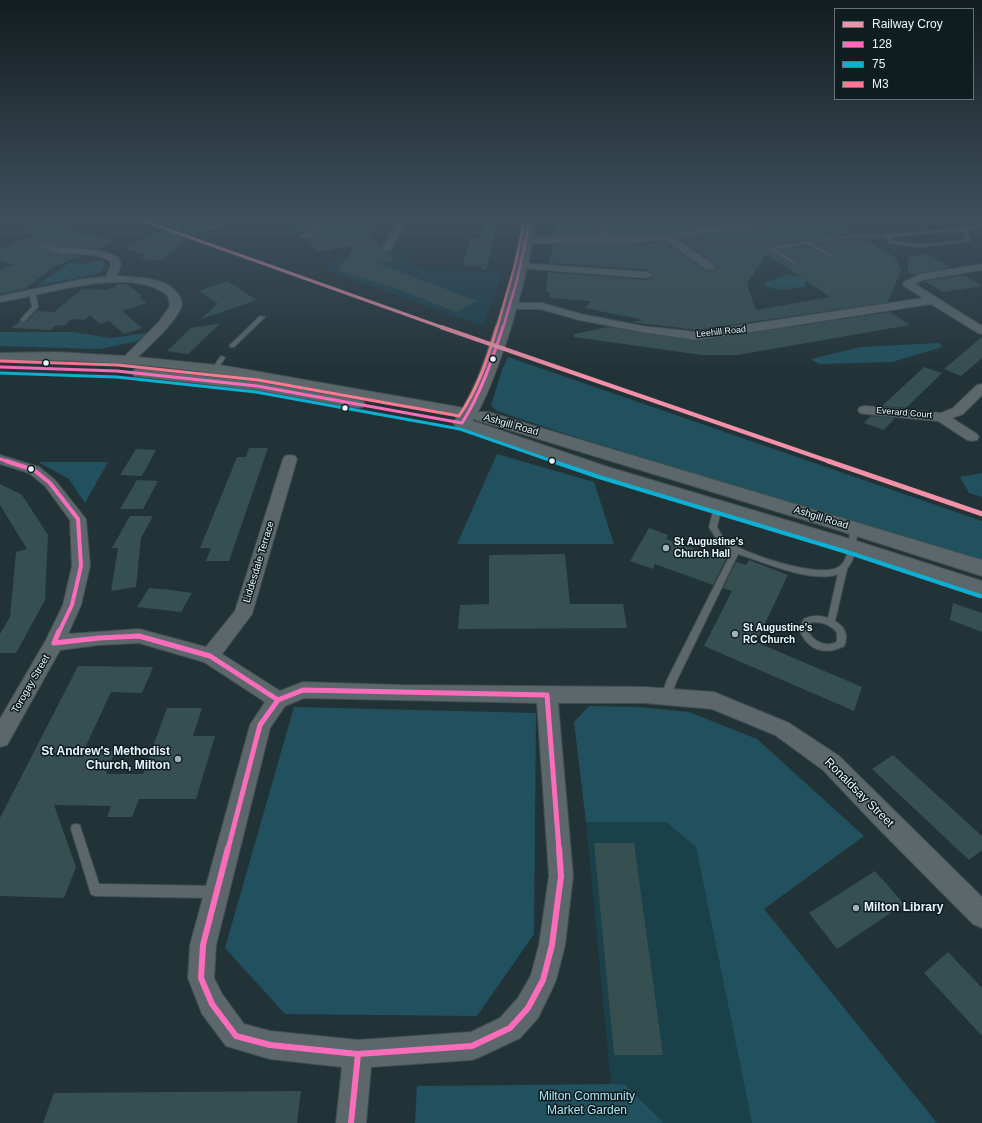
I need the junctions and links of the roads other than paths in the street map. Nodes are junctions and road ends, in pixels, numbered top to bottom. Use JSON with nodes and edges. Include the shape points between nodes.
{"nodes":[{"id":1,"x":113,"y":273,"type":"edge"},
{"id":2,"x":520,"y":273,"type":"edge"},
{"id":3,"x":625,"y":273,"type":"edge"},
{"id":4,"x":942,"y":273,"type":"edge"},
{"id":5,"x":647,"y":275,"type":"dead end"},
{"id":6,"x":111,"y":278,"type":"junction"},
{"id":7,"x":32,"y":292,"type":"junction"},
{"id":8,"x":0,"y":298,"type":"edge"},
{"id":9,"x":933,"y":300,"type":"junction"},
{"id":10,"x":510,"y":306,"type":"junction"},
{"id":11,"x":262,"y":317,"type":"dead end"},
{"id":12,"x":23,"y":320,"type":"dead end"},
{"id":13,"x":982,"y":331,"type":"edge"},
{"id":14,"x":232,"y":346,"type":"dead end"},
{"id":15,"x":0,"y":357,"type":"edge"},
{"id":16,"x":127,"y":361,"type":"junction"},
{"id":17,"x":0,"y":367,"type":"edge"},
{"id":18,"x":982,"y":388,"type":"edge"},
{"id":19,"x":865,"y":410,"type":"dead end"},
{"id":20,"x":942,"y":417,"type":"junction"},
{"id":21,"x":466,"y":418,"type":"junction"},
{"id":22,"x":972,"y":437,"type":"dead end"},
{"id":23,"x":0,"y":459,"type":"edge"},
{"id":24,"x":290,"y":459,"type":"dead end"},
{"id":25,"x":718,"y":506,"type":"junction"},
{"id":26,"x":853,"y":538,"type":"junction"},
{"id":27,"x":736,"y":550,"type":"junction"},
{"id":28,"x":982,"y":568,"type":"edge"},
{"id":29,"x":843,"y":569,"type":"junction"},
{"id":30,"x":982,"y":590,"type":"edge"},
{"id":31,"x":831,"y":622,"type":"dead end"},
{"id":32,"x":54,"y":643,"type":"junction"},
{"id":33,"x":210,"y":656,"type":"junction"},
{"id":34,"x":547,"y":695,"type":"junction"},
{"id":35,"x":666,"y":697,"type":"junction"},
{"id":36,"x":278,"y":700,"type":"junction"},
{"id":37,"x":0,"y":738,"type":"edge"},
{"id":38,"x":76,"y":829,"type":"dead end"},
{"id":39,"x":217,"y":892,"type":"junction"},
{"id":40,"x":982,"y":915,"type":"edge"},
{"id":41,"x":358,"y":1054,"type":"junction"},
{"id":42,"x":351,"y":1123,"type":"edge"}],
"edges":[{"from":1,"to":6,"type":"street"},
{"from":2,"to":10,"type":"street"},
{"from":3,"to":5,"type":"street"},
{"from":4,"to":9,"type":"street","via":[[920,277],[908,284]]},
{"from":6,"to":7,"type":"street"},
{"from":6,"to":16,"type":"street","via":[[151,282],[169,291],[175,299],[176,307],[170,316]]},
{"from":7,"to":8,"type":"street"},
{"from":7,"to":12,"type":"lane","via":[[35,307]]},
{"from":9,"to":10,"type":"street","name":"Leehill Road","via":[[697,336],[593,320],[542,306]]},
{"from":9,"to":13,"type":"street"},
{"from":10,"to":21,"type":"street","via":[[492,362]]},
{"from":11,"to":14,"type":"lane"},
{"from":15,"to":16,"type":"street","name":"Ashgill Road"},
{"from":16,"to":21,"type":"street","name":"Ashgill Road","via":[[219,363],[266,376]]},
{"from":17,"to":21,"type":"street","name":"Ashgill Road","via":[[117,371],[207,380]]},
{"from":18,"to":20,"type":"street","name":"Everard Court","via":[[958,411]]},
{"from":19,"to":20,"type":"street","name":"Everard Court"},
{"from":20,"to":22,"type":"street","name":"Everard Court"},
{"from":21,"to":25,"type":"street","name":"Ashgill Road","via":[[601,471]]},
{"from":21,"to":26,"type":"street","name":"Ashgill Road","via":[[521,427]]},
{"from":23,"to":32,"type":"street","name":"Torogay Street","via":[[34,470],[50,483],[78,519],[81,566],[72,605]]},
{"from":24,"to":33,"type":"street","name":"Liddesdale Terrace","via":[[243,614]]},
{"from":25,"to":26,"type":"street","name":"Ashgill Road"},
{"from":25,"to":27,"type":"lane","via":[[713,527],[720,540]]},
{"from":26,"to":28,"type":"street","name":"Ashgill Road"},
{"from":26,"to":29,"type":"lane","via":[[848,561]]},
{"from":26,"to":30,"type":"street","name":"Ashgill Road"},
{"from":27,"to":29,"type":"lane","via":[[810,573],[828,574]]},
{"from":27,"to":35,"type":"lane"},
{"from":29,"to":31,"type":"lane"},
{"from":32,"to":33,"type":"street","via":[[139,636]]},
{"from":32,"to":37,"type":"street","name":"Torogay Street"},
{"from":33,"to":36,"type":"street"},
{"from":34,"to":35,"type":"street","name":"Ronaldsay Street"},
{"from":34,"to":36,"type":"street","name":"Ronaldsay Street","via":[[303,690]]},
{"from":34,"to":41,"type":"street","via":[[561,876],[552,945],[543,980],[528,1008],[510,1028],[472,1046]]},
{"from":35,"to":40,"type":"street","name":"Ronaldsay Street","via":[[714,701],[782,729],[831,763]]},
{"from":36,"to":39,"type":"street","via":[[260,725]]},
{"from":38,"to":39,"type":"lane","via":[[95,890]]},
{"from":39,"to":41,"type":"street","via":[[204,945],[201,978],[212,1004],[236,1036],[270,1045]]},
{"from":41,"to":42,"type":"street"}]}
